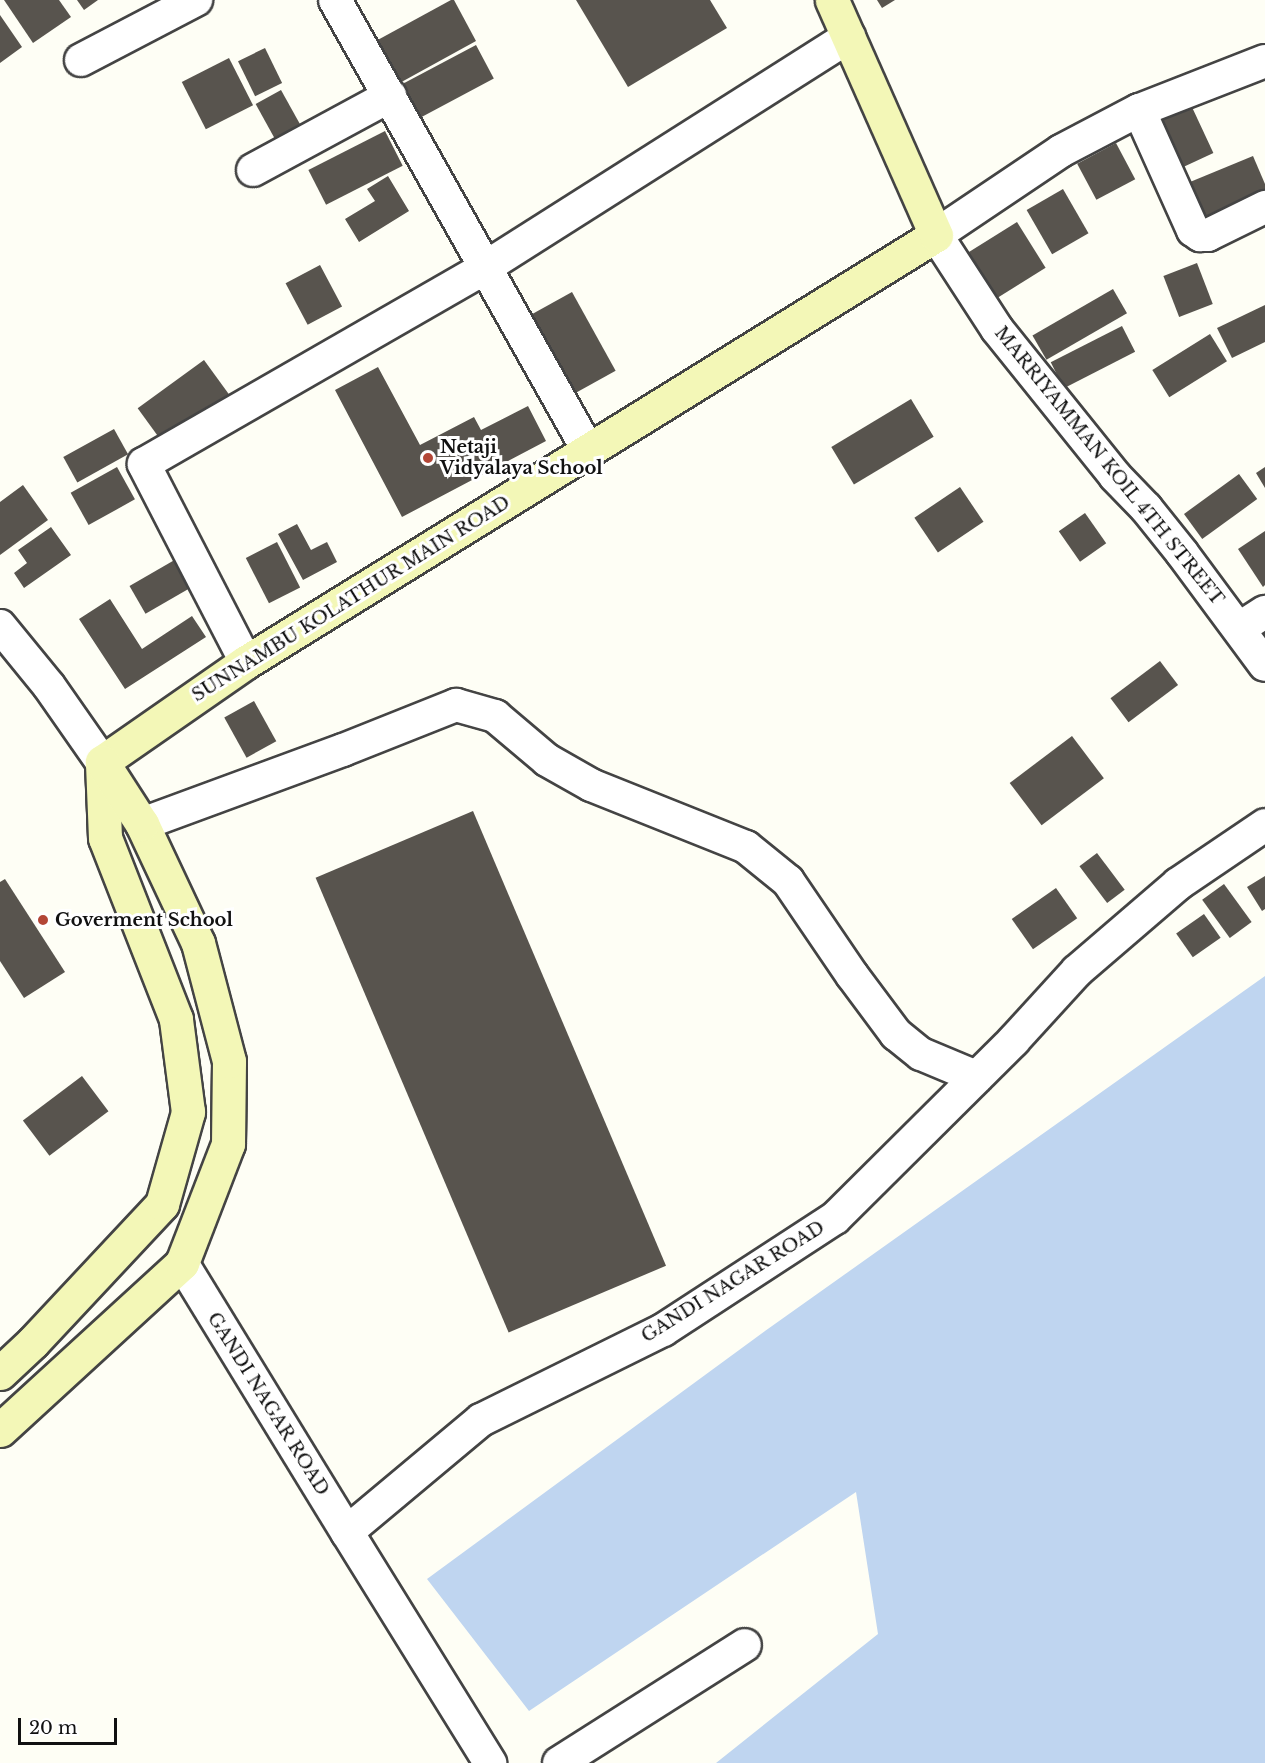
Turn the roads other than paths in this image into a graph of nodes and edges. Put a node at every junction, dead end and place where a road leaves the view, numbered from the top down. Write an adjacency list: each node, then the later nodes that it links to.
1 (196, 0): 5 (street)
2 (335, 0): 7 (street)
3 (832, 0): 4 (street)
4 (849, 37): 11 (street); 12 (street)
5 (81, 60)
6 (1265, 61): 8 (street)
7 (390, 96): 9 (street); 12 (street)
8 (1139, 110): 10 (street); 11 (street)
9 (253, 170)
10 (1265, 207)
11 (936, 235): 13 (street, SUNNAMBU KOLATHUR MAIN ROAD); 14 (street, MARRIYAMMAN KOIL 4TH STREET)
12 (486, 267): 13 (street); 16 (street)
13 (588, 450): 16 (street, SUNNAMBU KOLATHUR MAIN ROAD)
14 (1252, 620): 17 (street, MARRIYAMMAN KOIL 4TH STREET)
15 (0, 626): 18 (street)
16 (246, 662): 18 (street, SUNNAMBU KOLATHUR MAIN ROAD)
17 (1265, 665)
18 (102, 762): 19 (street); 23 (street)
19 (142, 824): 21 (street); 22 (street)
20 (1265, 825): 21 (street, GANDI NAGAR ROAD)
21 (976, 1077): 25 (street, GANDI NAGAR ROAD)
22 (182, 1263): 24 (street); 25 (street, GANDI NAGAR ROAD)
23 (0, 1372)
24 (0, 1430)
25 (347, 1532): 27 (street)
26 (745, 1646): 28 (street)
27 (490, 1763)
28 (559, 1763)

